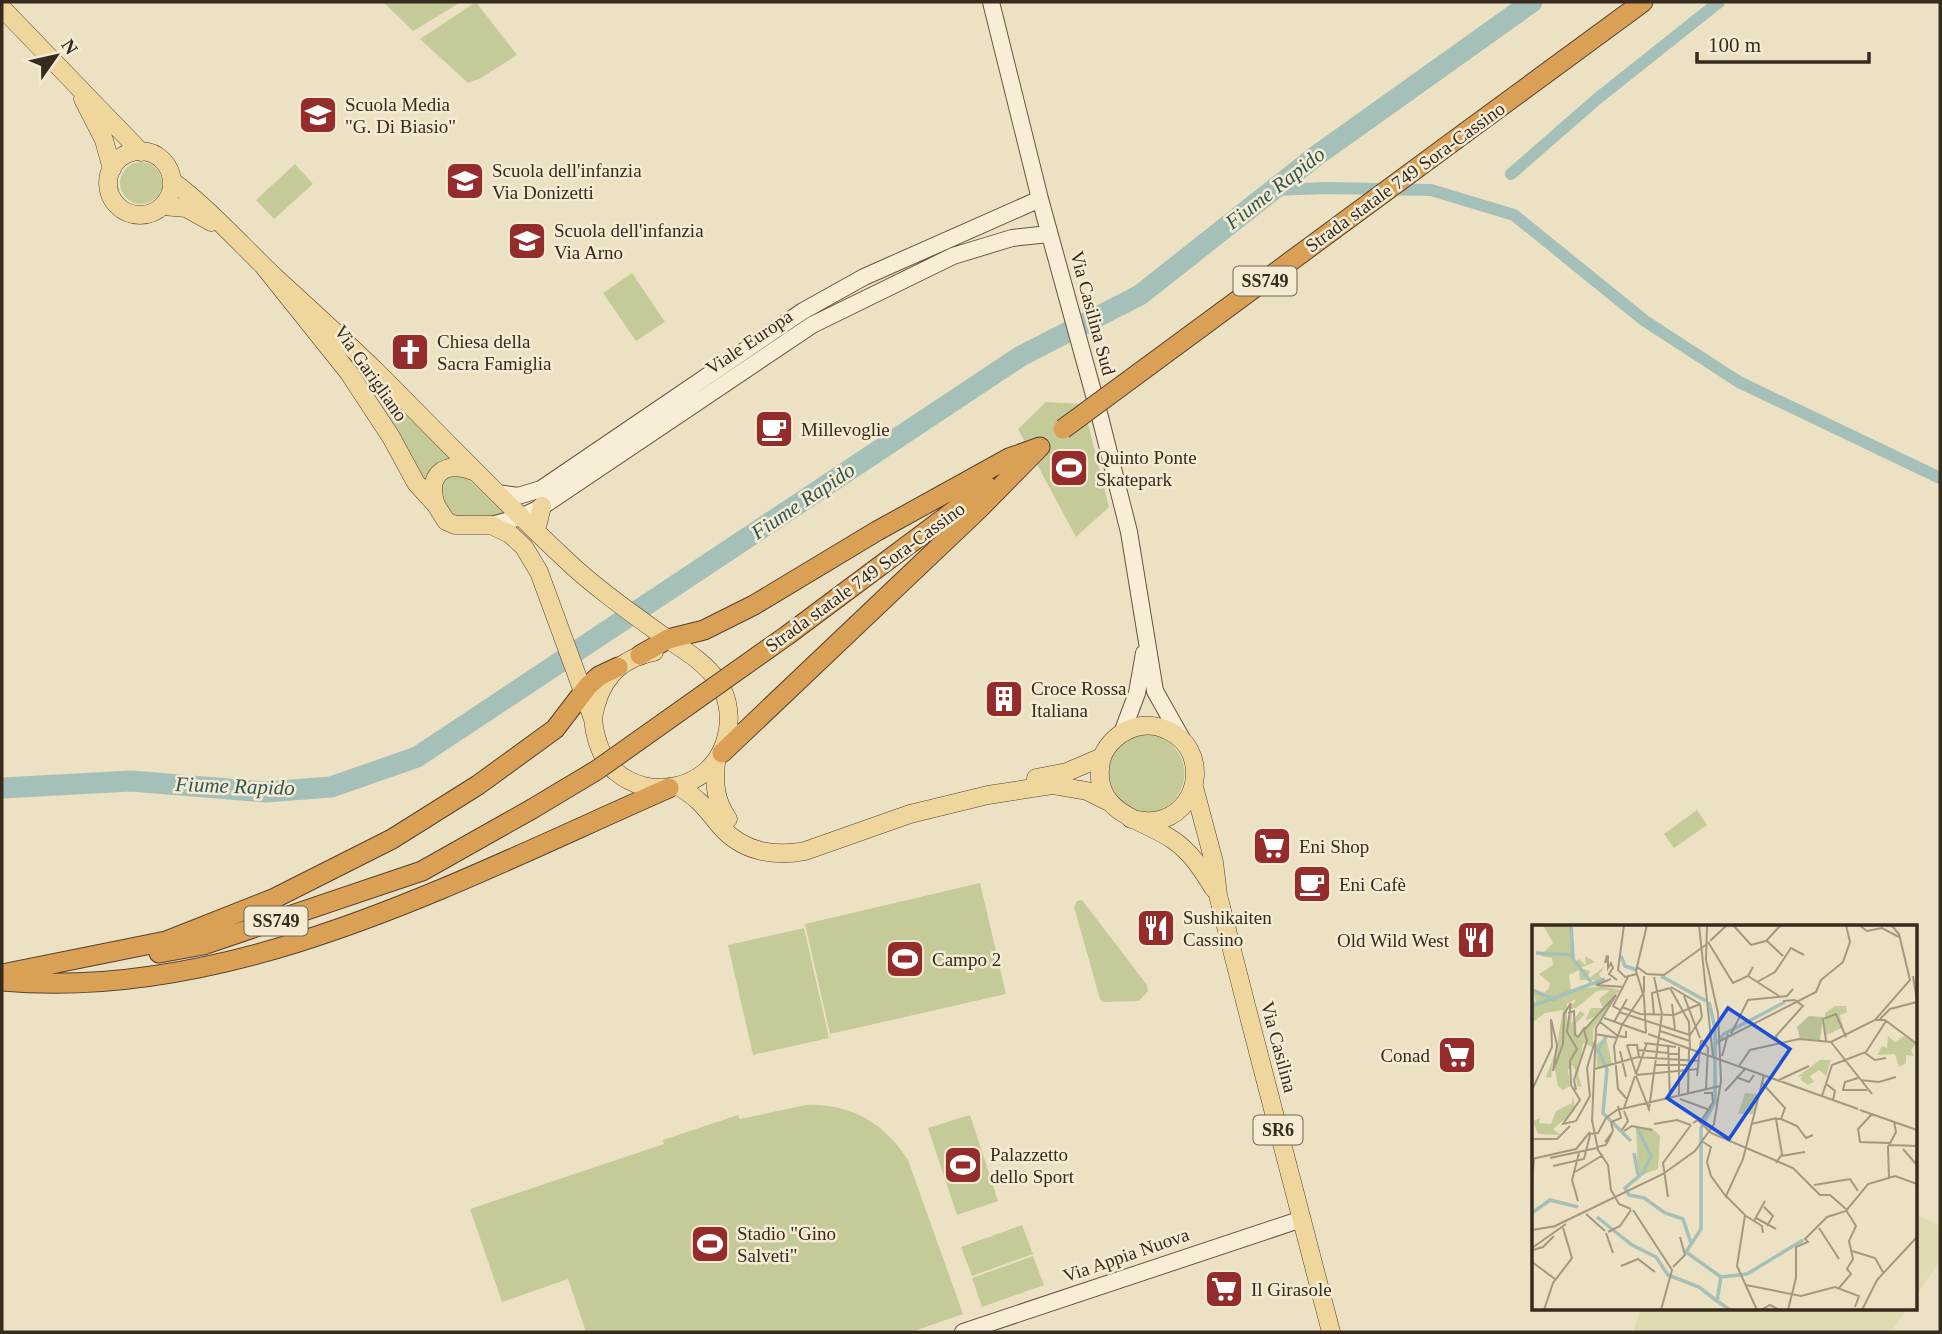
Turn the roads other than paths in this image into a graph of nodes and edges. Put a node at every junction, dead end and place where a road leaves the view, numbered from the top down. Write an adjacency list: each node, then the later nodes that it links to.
1 (991, 2): 8 (street, Via Casilina Sud)
2 (1643, 2): 13 (highway, Strada statale 749 Sora-Cassino / SS749, bridge)
3 (2, 8): 4 (main road, Via Garigliano)
4 (75, 83): 5 (main road, Via Garigliano); 6 (main road, Via Garigliano)
5 (141, 152): 6 (main road); 7 (main road, Via Garigliano)
6 (112, 169): 9 (main road, Via Garigliano)
7 (172, 181): 9 (main road); 10 (main road, Via Garigliano)
8 (1040, 199): 11 (street, Via Casilina Sud); 15 (street, Viale Europa)
9 (163, 206): 10 (main road, Via Garigliano)
10 (226, 230): 12 (main road, Via Garigliano)
11 (1049, 233): 17 (street, Viale Europa); 22 (street, Via Casilina Sud)
12 (265, 268): 14 (main road, Via Garigliano); 16 (main road, Via Garigliano)
13 (1040, 447): 21 (highway); 30 (highway); 38 (highway, Strada statale 749 Sora-Cassino / SS749, bridge)
14 (473, 471): 15 (main road, Via Garigliano); 16 (main road)
15 (497, 493): 18 (main road, Via Garigliano)
16 (436, 505): 19 (main road, Via Garigliano)
17 (542, 506): 18 (street, Viale Europa); 20 (main road)
18 (521, 517): 19 (street, Viale Europa); 20 (main road, Via Garigliano)
19 (491, 525): 26 (main road)
20 (536, 531): 21 (main road, Via Garigliano)
21 (663, 636): 23 (highway); 24 (main road, Via Garigliano)
22 (1146, 636): 28 (street, Via Casilina Sud); 29 (street, Via Casilina Sud)
23 (639, 655): 24 (main road); 25 (main road)
24 (703, 665): 30 (main road)
25 (618, 667): 26 (highway); 27 (main road)
26 (580, 687): 27 (main road); 38 (highway)
27 (593, 719): 33 (main road)
28 (1122, 733): 29 (main road); 31 (main road)
29 (1184, 742): 34 (main road, Via Casilina / SR6)
30 (719, 757): 32 (main road); 33 (main road)
31 (1102, 757): 32 (main road); 35 (main road)
32 (1052, 781): 33 (main road); 35 (main road, Via Casilina)
33 (674, 787): 39 (highway)
34 (1194, 787): 36 (main road); 37 (main road, Via Casilina / SR6)
35 (1109, 802): 36 (main road, Via Casilina / SR6)
36 (1131, 818): 37 (main road, Via Casilina / SR6)
37 (1218, 895): 40 (main road, Via Casilina / SR6)
38 (2, 975)
39 (2, 981)
40 (1302, 1219): 41 (street, Via Appia Nuova); 42 (main road, Via Casilina / SR6)
41 (963, 1332)
42 (1331, 1332)

